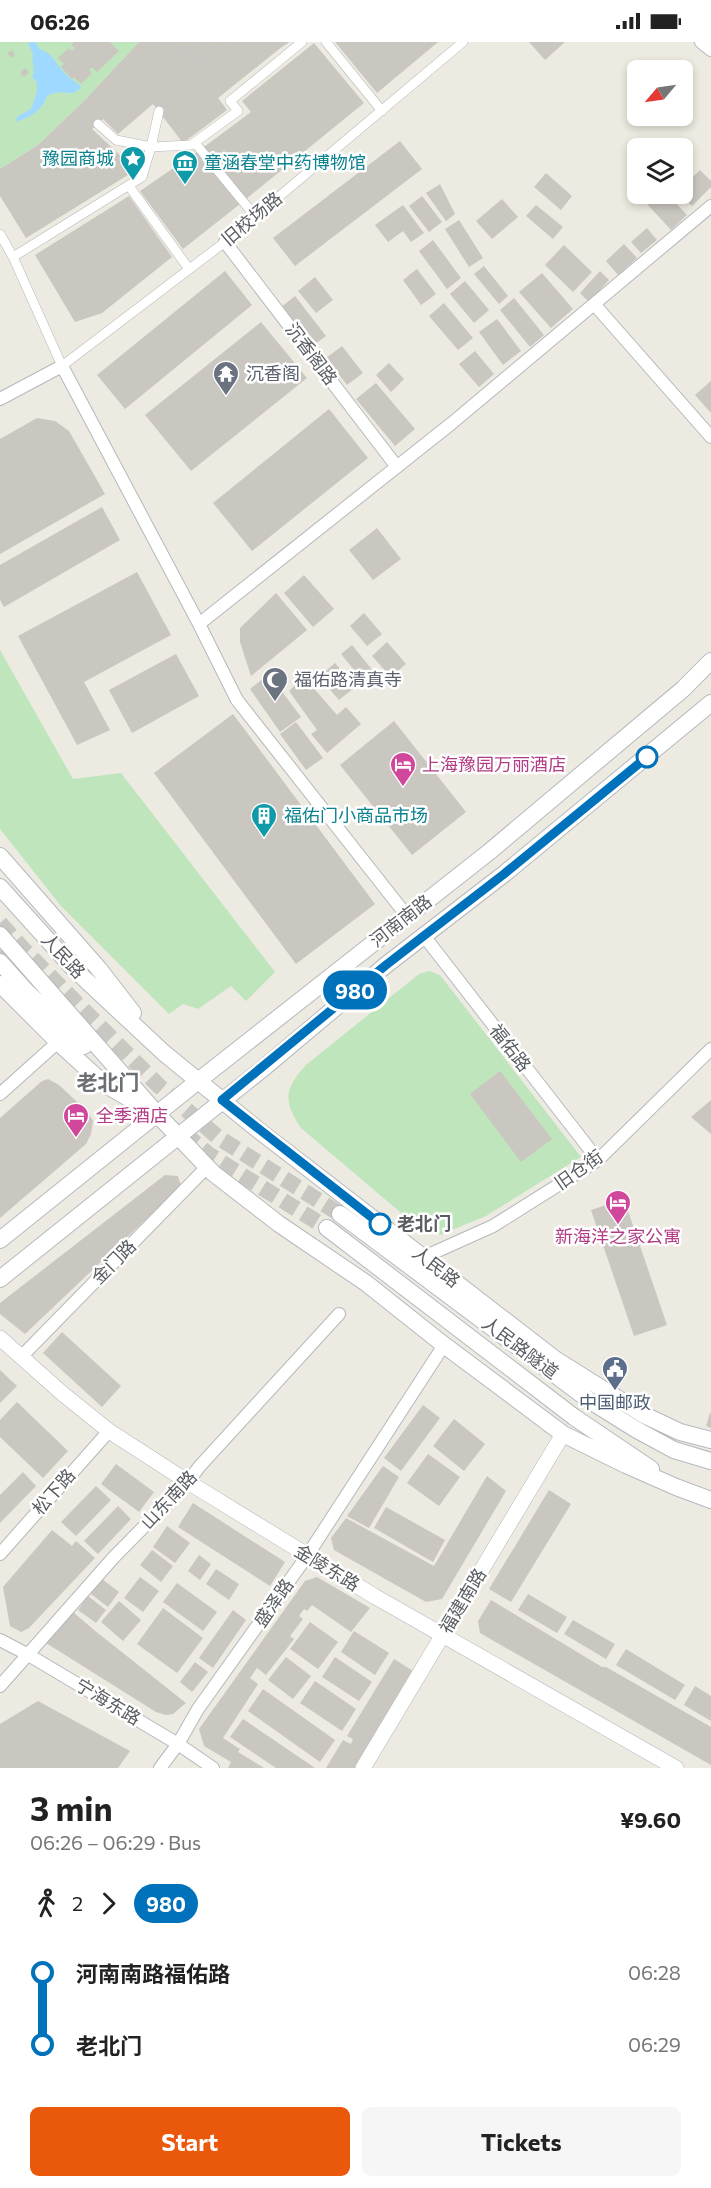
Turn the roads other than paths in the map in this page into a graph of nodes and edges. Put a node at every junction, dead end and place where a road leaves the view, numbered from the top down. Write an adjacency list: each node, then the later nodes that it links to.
1 (302, 42): 9 (street)
2 (326, 42): 7 (street)
3 (463, 42): 7 (street, 旧校场路)
4 (701, 42): 5 (street)
5 (711, 50)
6 (159, 111): 10 (street)
7 (382, 111): 13 (street, 旧校场路)
8 (98, 124): 10 (street)
9 (195, 142): 10 (street); 13 (street)
10 (151, 147): 11 (street)
11 (129, 186): 16 (street); 17 (street)
12 (711, 206): 18 (street)
13 (255, 216): 15 (street, 旧校场路)
14 (0, 234): 16 (street)
15 (225, 242): 17 (street, 旧校场路); 22 (street, 沉香阁路)
16 (13, 257): 19 (street)
17 (189, 269): 19 (street, 旧校场路)
18 (594, 304): 21 (street); 22 (street)
19 (62, 366): 20 (street); 23 (street)
20 (0, 399)
21 (711, 437)
22 (396, 467): 23 (street)
23 (199, 624): 28 (street)
24 (711, 661): 28 (main road, 河南南路)
25 (711, 703): 30 (main road, 河南南路)
26 (0, 856): 34 (main road)
27 (0, 887): 34 (main road, 人民路)
28 (407, 916): 36 (main road, 河南南路)
29 (0, 935): 39 (main road, 人民路)
30 (424, 936): 38 (main road, 河南南路); 41 (street, 福佑路)
31 (0, 962): 39 (main road)
32 (0, 984): 33 (main road, 人民路)
33 (58, 1042): 37 (street); 39 (main road, 人民路)
34 (164, 1053): 36 (main road, 人民路)
35 (710, 1053): 41 (street, 旧仓街)
36 (198, 1081): 38 (main road, 人民路); 39 (main road, 河南南路)
37 (0, 1094)
38 (222, 1100): 40 (main road, 河南南路); 46 (main road, 人民路)
39 (157, 1114): 40 (main road, 人民路); 45 (main road, 河南南路)
40 (178, 1137): 42 (main road, 人民路); 47 (main road, 河南南路)
41 (598, 1160): 46 (street, 旧仓街)
42 (207, 1167): 50 (main road, 人民路); 51 (street, 金门路)
43 (340, 1214): 55 (main road, 人民路隧道)
44 (327, 1228): 57 (main road, 人民路隧道)
45 (0, 1240)
46 (424, 1257): 54 (main road, 人民路)
47 (0, 1280)
48 (339, 1314): 56 (street, 山东南路)
49 (0, 1338): 51 (street, 金陵东路)
50 (444, 1346): 53 (main road, 人民路); 60 (street, 盛泽路)
51 (21, 1357): 52 (street, 金陵东路)
52 (109, 1431): 56 (street, 金陵东路); 59 (street, 松下路)
53 (563, 1434): 57 (main road, 人民路); 61 (street, 福建南路)
54 (711, 1440)
55 (711, 1461)
56 (188, 1482): 60 (street, 金陵东路); 63 (street, 山东南路)
57 (676, 1487): 58 (main road, 人民路)
58 (711, 1500)
59 (0, 1554)
60 (307, 1556): 61 (street, 金陵东路); 65 (street, 盛泽路)
61 (442, 1636): 68 (street, 福建南路); 69 (street, 金陵东路)
62 (0, 1640): 63 (street, 宁海东路)
63 (27, 1653): 64 (street, 山东南路); 65 (street, 宁海东路)
64 (0, 1686)
65 (178, 1744): 66 (street, 盛泽路); 67 (street, 宁海东路)
66 (160, 1768)
67 (213, 1768)
68 (363, 1768)
69 (675, 1768)

